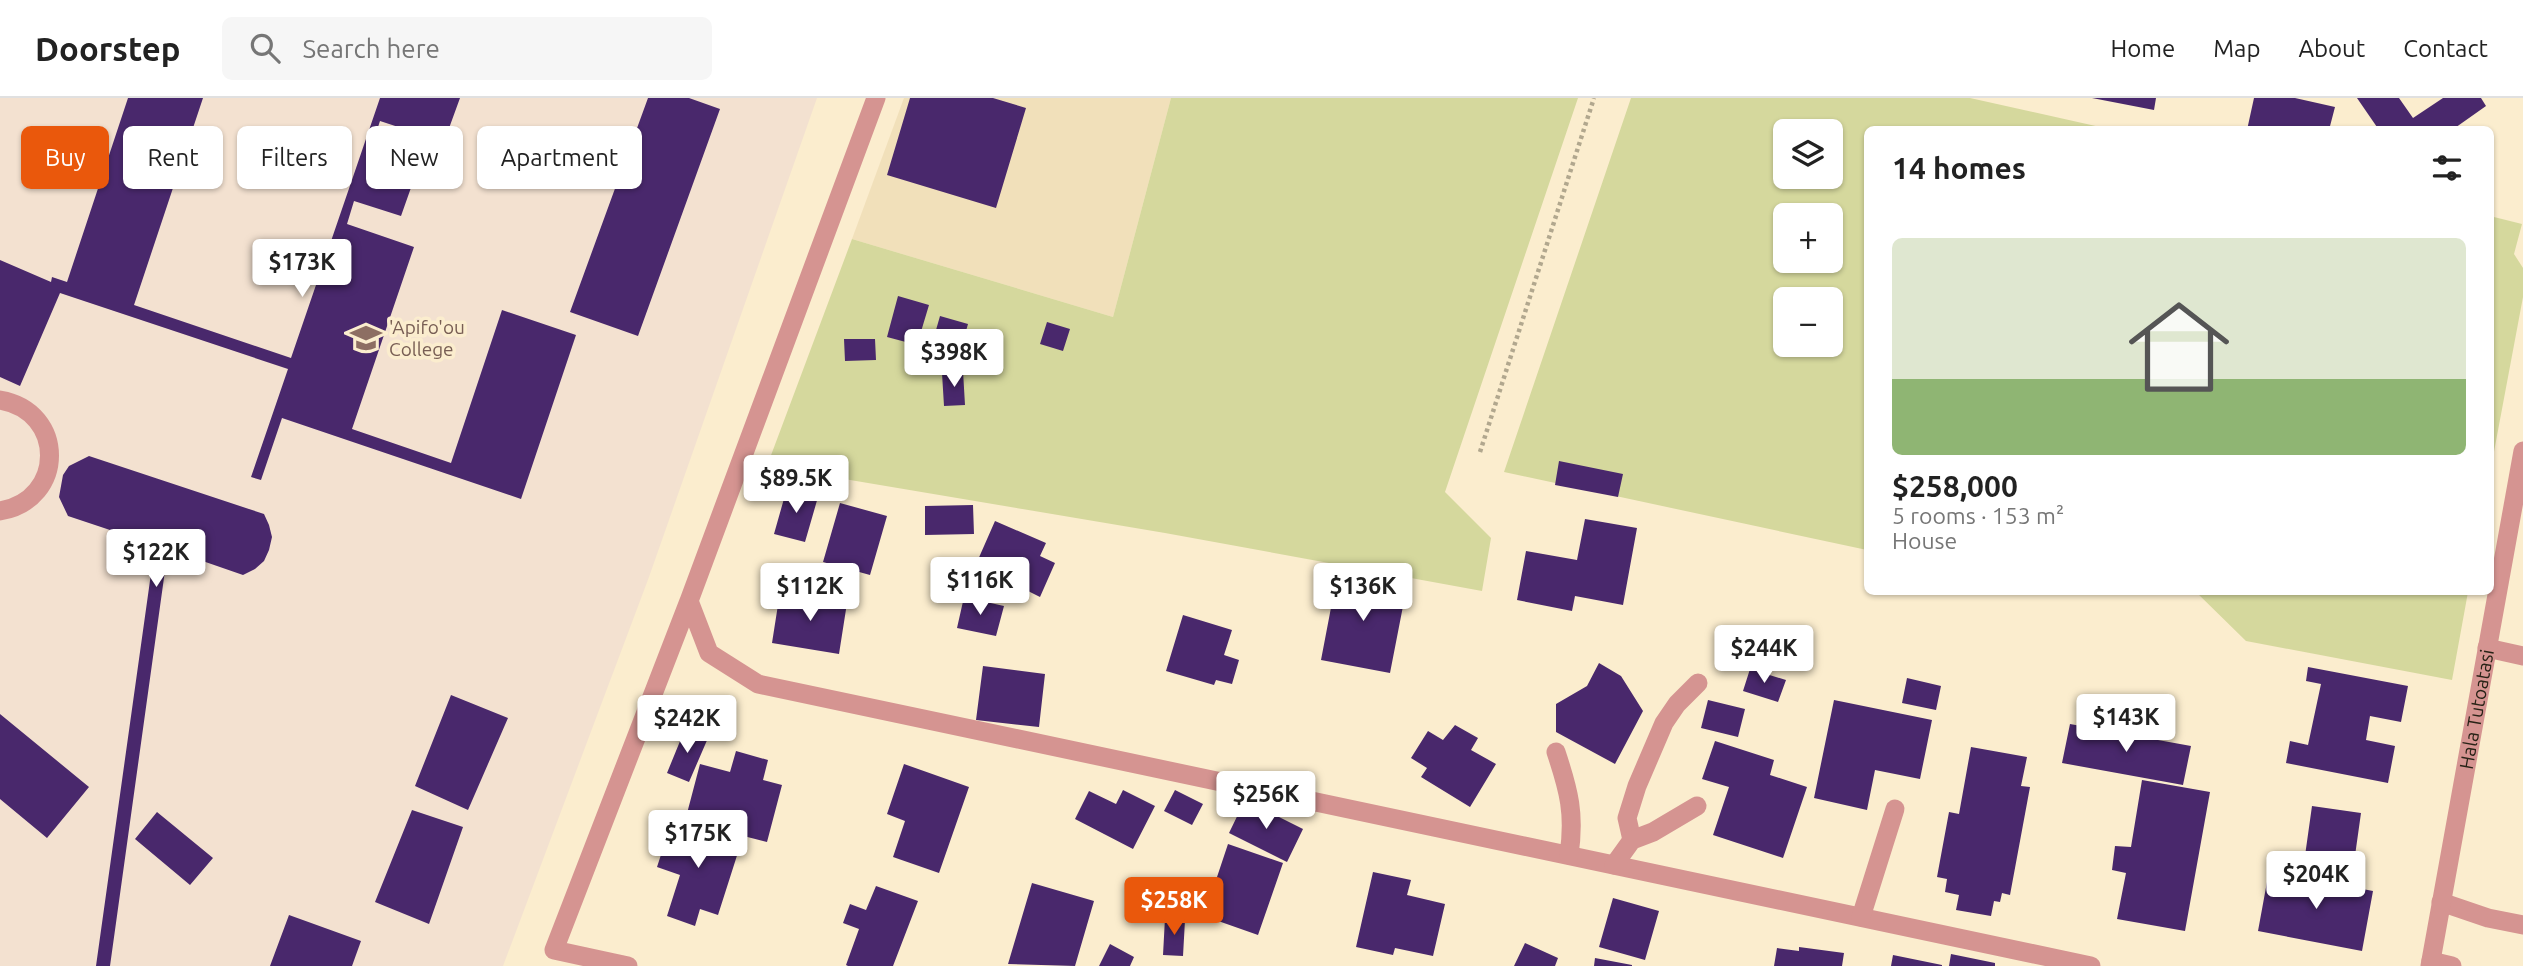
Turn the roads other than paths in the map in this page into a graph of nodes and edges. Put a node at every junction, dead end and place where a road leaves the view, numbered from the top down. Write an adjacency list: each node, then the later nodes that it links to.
1 (876, 98): 5 (street)
2 (0, 400): 4 (street)
3 (2523, 451): 6 (street, Hala Tutoatasi)
4 (0, 511)
5 (689, 601): 13 (street); 19 (street)
6 (2487, 648): 7 (street); 15 (street, Hala Tutoatasi)
7 (2523, 656)
8 (1698, 683): 12 (street)
9 (1556, 752): 13 (street)
10 (1697, 806): 12 (street)
11 (1895, 809): 16 (street)
12 (1632, 840): 14 (street)
13 (1569, 855): 14 (street)
14 (1614, 865): 16 (street)
15 (2441, 902): 17 (street); 18 (street, Hala Tutoatasi)
16 (1861, 917): 20 (street)
17 (2523, 925)
18 (2430, 963): 21 (street)
19 (628, 966)
20 (2091, 966)
21 (2452, 966)

